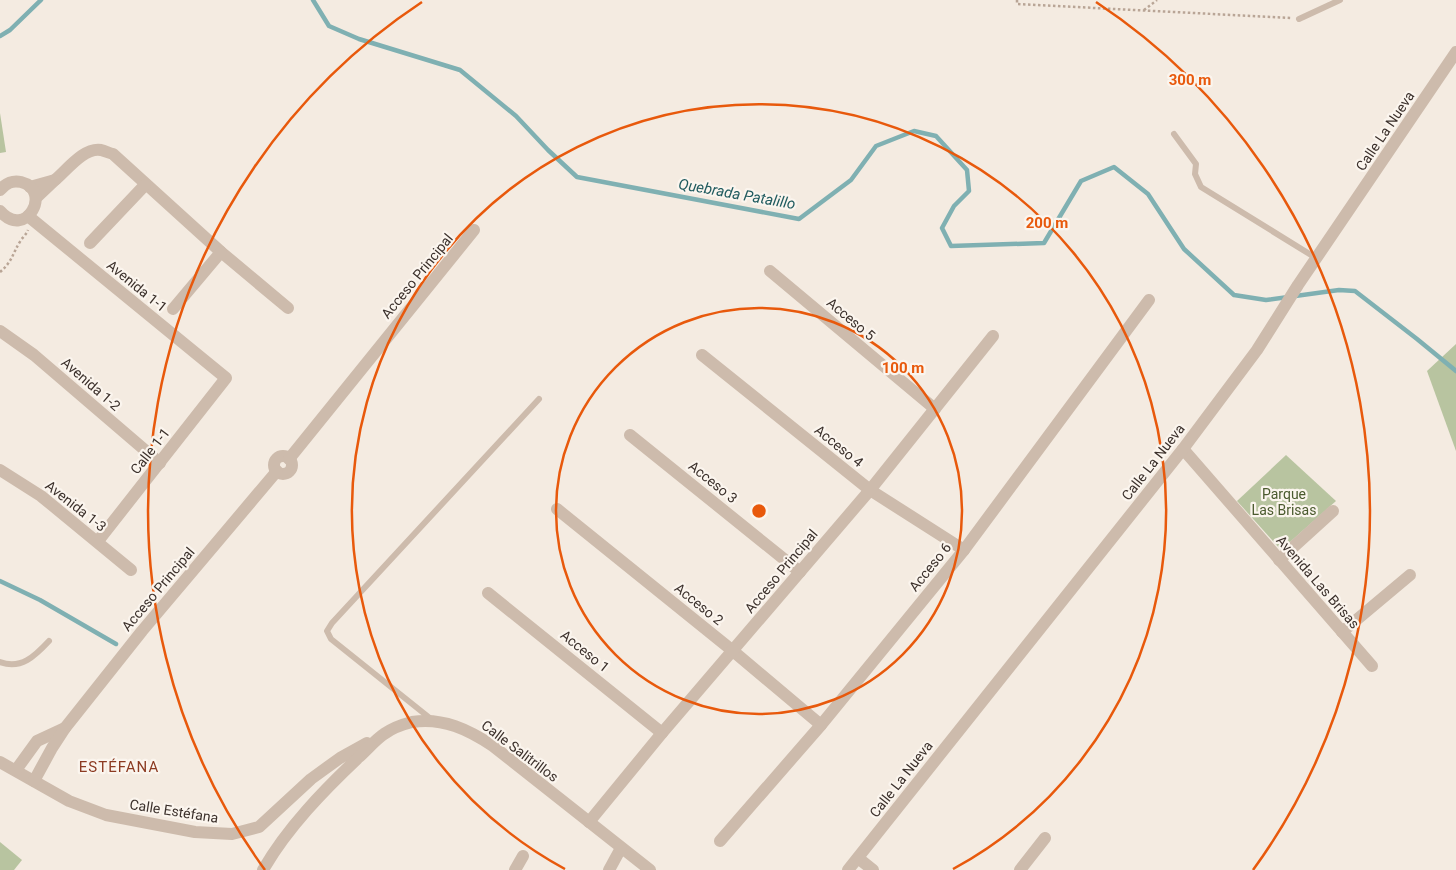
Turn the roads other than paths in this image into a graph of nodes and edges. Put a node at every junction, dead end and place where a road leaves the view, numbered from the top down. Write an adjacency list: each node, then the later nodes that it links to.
1 (1340, 0): 2 (lane)
2 (1299, 18)
3 (1456, 52): 15 (street, Calle La Nueva)
4 (1174, 134): 15 (lane)
5 (55, 180): 6 (street); 7 (street); 9 (street)
6 (145, 185): 13 (street); 14 (street)
7 (30, 187): 8 (street); 9 (street)
8 (0, 190)
9 (36, 198): 11 (street)
10 (0, 212): 11 (street, Avenida 1-1)
11 (23, 218): 23 (street, Avenida 1-1)
12 (474, 230): 47 (street, Acceso Principal)
13 (90, 244)
14 (221, 252): 18 (street); 19 (street)
15 (1316, 258): 27 (street, Calle La Nueva)
16 (770, 271): 25 (street, Acceso 5)
17 (1149, 300): 34 (street, Acceso 6)
18 (288, 308)
19 (173, 309)
20 (0, 332): 28 (street, Avenida 1-2)
21 (993, 336): 25 (street, Acceso Principal)
22 (702, 355): 30 (street, Acceso 4)
23 (226, 378): 28 (street, Calle 1-1)
24 (539, 399): 45 (lane)
25 (936, 409): 30 (street, Acceso Principal)
26 (630, 435): 37 (street, Acceso 3)
27 (1183, 449): 35 (street, Avenida Las Brisas); 58 (street, Calle La Nueva)
28 (160, 463): 33 (street, Calle 1-1)
29 (0, 470): 33 (street, Avenida 1-3)
30 (870, 490): 34 (street, Acceso 4); 37 (street, Acceso Principal)
31 (557, 509): 42 (street, Acceso 2)
32 (1333, 511): 35 (street)
33 (98, 542): 36 (street, Avenida 1-3)
34 (964, 550): 46 (street, Acceso 6)
35 (1279, 560): 40 (street, Avenida Las Brisas)
36 (131, 570)
37 (800, 572): 42 (street, Acceso Principal)
38 (1410, 575): 40 (street)
39 (488, 593): 49 (street, Acceso 1)
40 (1342, 632): 44 (street, Avenida Las Brisas)
41 (49, 641): 43 (lane)
42 (733, 651): 46 (street, Acceso 2); 49 (street, Acceso Principal)
43 (0, 662)
44 (1372, 666)
45 (434, 722): 48 (street, Calle Salitrillos); 53 (street, Calle Salitrillos)
46 (821, 725): 55 (street, Acceso 6)
47 (65, 728): 51 (street); 52 (street, Acceso Principal)
48 (385, 733): 52 (street, Calle Estéfana); 59 (street, Calle Salitrillos)
49 (662, 733): 53 (street, Acceso Principal)
50 (0, 762): 51 (street, Calle Estéfana)
51 (16, 770): 52 (street, Calle Estéfana)
52 (34, 781)
53 (589, 822): 56 (street, Calle Salitrillos)
54 (1045, 838): 65 (street)
55 (720, 841)
56 (622, 848): 61 (street); 62 (street, Calle Salitrillos)
57 (523, 856): 60 (street)
58 (858, 858): 63 (street, Calle La Nueva); 64 (street)
59 (263, 870)
60 (515, 870)
61 (609, 870)
62 (650, 870)
63 (848, 870)
64 (873, 870)
65 (1020, 870)

